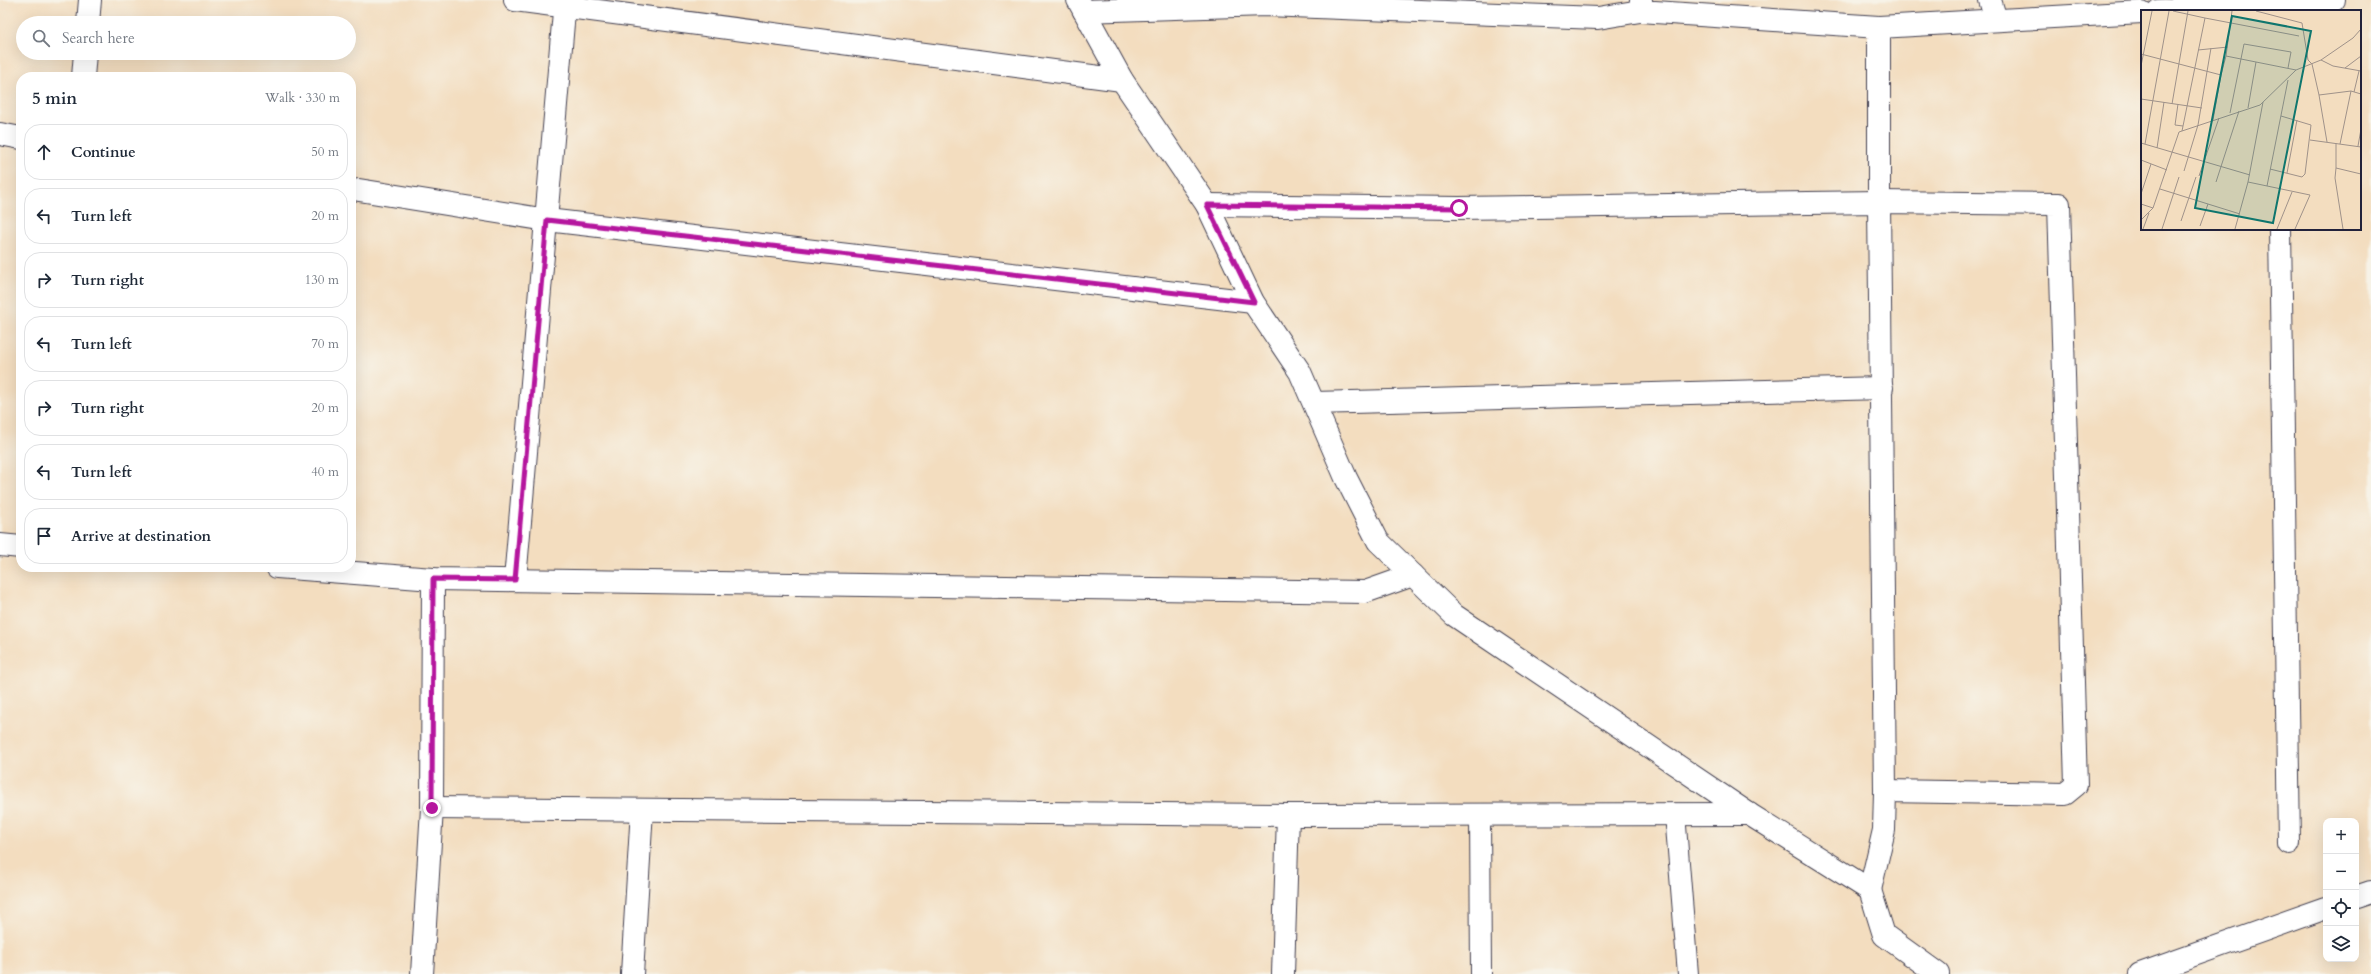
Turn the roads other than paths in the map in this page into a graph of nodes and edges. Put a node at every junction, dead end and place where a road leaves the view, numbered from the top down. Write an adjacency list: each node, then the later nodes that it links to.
1 (90, 0): 11 (street)
2 (515, 0): 4 (street)
3 (2334, 0): 7 (street)
4 (565, 4): 15 (street); 21 (street)
5 (1081, 5): 6 (street); 15 (street)
6 (1641, 5): 12 (street)
7 (2279, 5): 9 (street)
8 (1993, 10): 10 (street); 12 (street)
9 (2178, 10)
10 (2141, 12)
11 (89, 16)
12 (1879, 27): 19 (street)
13 (84, 60): 14 (street)
14 (83, 72)
15 (1122, 80): 20 (street)
16 (0, 134): 17 (street)
17 (16, 137)
18 (359, 190): 21 (street)
19 (1879, 202): 20 (street); 24 (street); 32 (street)
20 (1207, 205): 23 (street)
21 (547, 220): 23 (street); 31 (street)
22 (2280, 230): 39 (street)
23 (1254, 302): 25 (street)
24 (1882, 388): 25 (street); 32 (street)
25 (1314, 403): 29 (street)
26 (0, 545): 27 (street)
27 (16, 547)
28 (342, 572): 30 (street)
29 (1413, 575): 31 (street); 37 (street)
30 (433, 579): 31 (street); 33 (street)
31 (515, 580)
32 (1885, 791): 40 (street)
33 (432, 808): 34 (street); 44 (street)
34 (642, 810): 38 (street); 45 (street)
35 (1480, 814): 36 (street); 38 (street); 47 (lane)
36 (1675, 814): 37 (street); 48 (lane)
37 (1749, 814): 40 (street)
38 (1288, 815): 46 (street)
39 (2289, 843)
40 (1870, 890): 49 (street)
41 (2371, 892): 42 (street)
42 (2359, 896)
43 (2323, 909): 50 (street)
44 (422, 974)
45 (632, 974)
46 (1283, 974)
47 (1481, 974)
48 (1688, 974)
49 (1938, 974)
50 (2140, 974)

